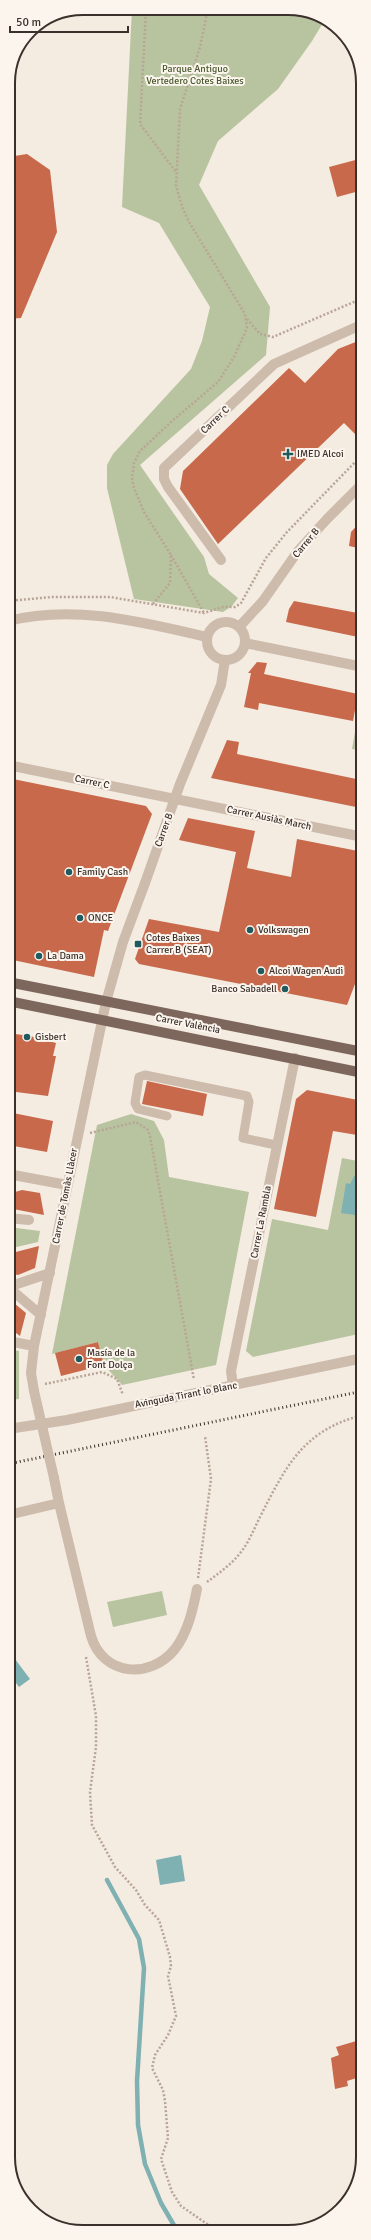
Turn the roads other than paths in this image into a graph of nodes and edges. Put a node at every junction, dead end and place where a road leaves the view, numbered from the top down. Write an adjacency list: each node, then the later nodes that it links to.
1 (356, 327): 3 (street, Carrer C)
2 (356, 495): 5 (street, Carrer B)
3 (221, 560)
4 (15, 620): 6 (street)
5 (239, 627): 6 (street); 7 (street)
6 (207, 637): 8 (street)
7 (245, 643): 8 (street); 9 (street)
8 (225, 660): 11 (street, Carrer B)
9 (356, 666)
10 (15, 766): 11 (street, Carrer C)
11 (175, 799): 12 (street, Carrer Ausiàs March); 15 (street, Carrer B)
12 (356, 836)
13 (15, 983): 15 (main road, Carrer València)
14 (15, 1002): 16 (main road, Carrer València)
15 (106, 1002): 16 (street, Carrer de Tomàs Llàcer); 17 (main road, Carrer València)
16 (102, 1021): 18 (main road, Carrer València); 23 (street, Carrer de Tomàs Llàcer)
17 (356, 1050)
18 (295, 1058): 19 (main road, Carrer València); 21 (street, Carrer La Rambla)
19 (356, 1071)
20 (167, 1116): 21 (lane)
21 (276, 1145): 33 (street, Carrer La Rambla)
22 (15, 1175): 23 (street)
23 (67, 1185): 26 (street, Carrer de Tomàs Llàcer)
24 (15, 1219): 25 (street)
25 (29, 1220)
26 (50, 1273): 27 (street); 29 (street, Carrer de Tomàs Llàcer)
27 (15, 1284)
28 (15, 1292): 29 (street)
29 (41, 1314): 31 (street, Carrer de Tomàs Llàcer)
30 (15, 1342): 31 (street)
31 (34, 1346): 35 (street, Carrer de Tomàs Llàcer, bridge)
32 (356, 1360): 33 (street, Avinguda Tirant lo Blanc)
33 (234, 1386): 34 (street, Avinguda Tirant lo Blanc)
34 (15, 1428)
35 (59, 1503): 36 (street); 37 (street, Carrer de Tomàs Llàcer)
36 (15, 1513)
37 (196, 1589)

